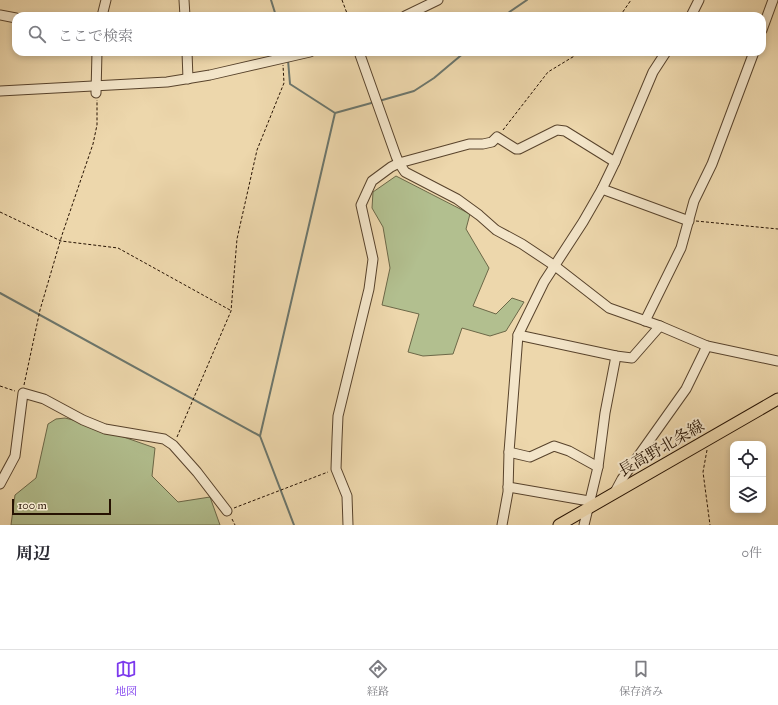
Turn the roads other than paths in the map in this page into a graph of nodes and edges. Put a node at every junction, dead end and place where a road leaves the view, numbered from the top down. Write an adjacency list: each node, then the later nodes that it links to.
1 (106, 0): 6 (street)
2 (184, 0): 7 (street)
3 (438, 0): 8 (street)
4 (699, 0): 9 (street)
5 (773, 0): 12 (street)
6 (103, 12)
7 (185, 12)
8 (413, 12)
9 (693, 12)
10 (0, 15): 11 (street)
11 (12, 17)
12 (766, 19)
13 (97, 56): 20 (street)
14 (187, 56): 19 (street)
15 (292, 56): 19 (street)
16 (360, 56): 23 (street)
17 (663, 56): 22 (street)
18 (752, 56): 25 (street)
19 (188, 79): 20 (street)
20 (96, 89): 21 (street)
21 (0, 91)
22 (615, 162): 23 (street); 24 (street)
23 (399, 164): 26 (street); 41 (street)
24 (602, 189): 25 (street); 26 (street)
25 (689, 221): 27 (street)
26 (554, 266): 27 (street); 29 (street)
27 (645, 322): 28 (street)
28 (660, 326): 30 (street); 31 (street)
29 (518, 335): 31 (street); 34 (street)
30 (707, 346): 32 (street); 38 (street)
31 (616, 356): 35 (street)
32 (778, 361)
33 (778, 400): 38 (main road, 長高野北条線)
34 (509, 452): 35 (street); 37 (street)
35 (598, 467): 39 (street)
36 (0, 484): 40 (street)
37 (508, 487): 39 (street); 42 (street)
38 (615, 492): 39 (main road, 長高野北条線)
39 (588, 505): 43 (main road, 長高野北条線); 44 (street)
40 (228, 511)
41 (348, 525)
42 (502, 525)
43 (560, 525)
44 (584, 525)

